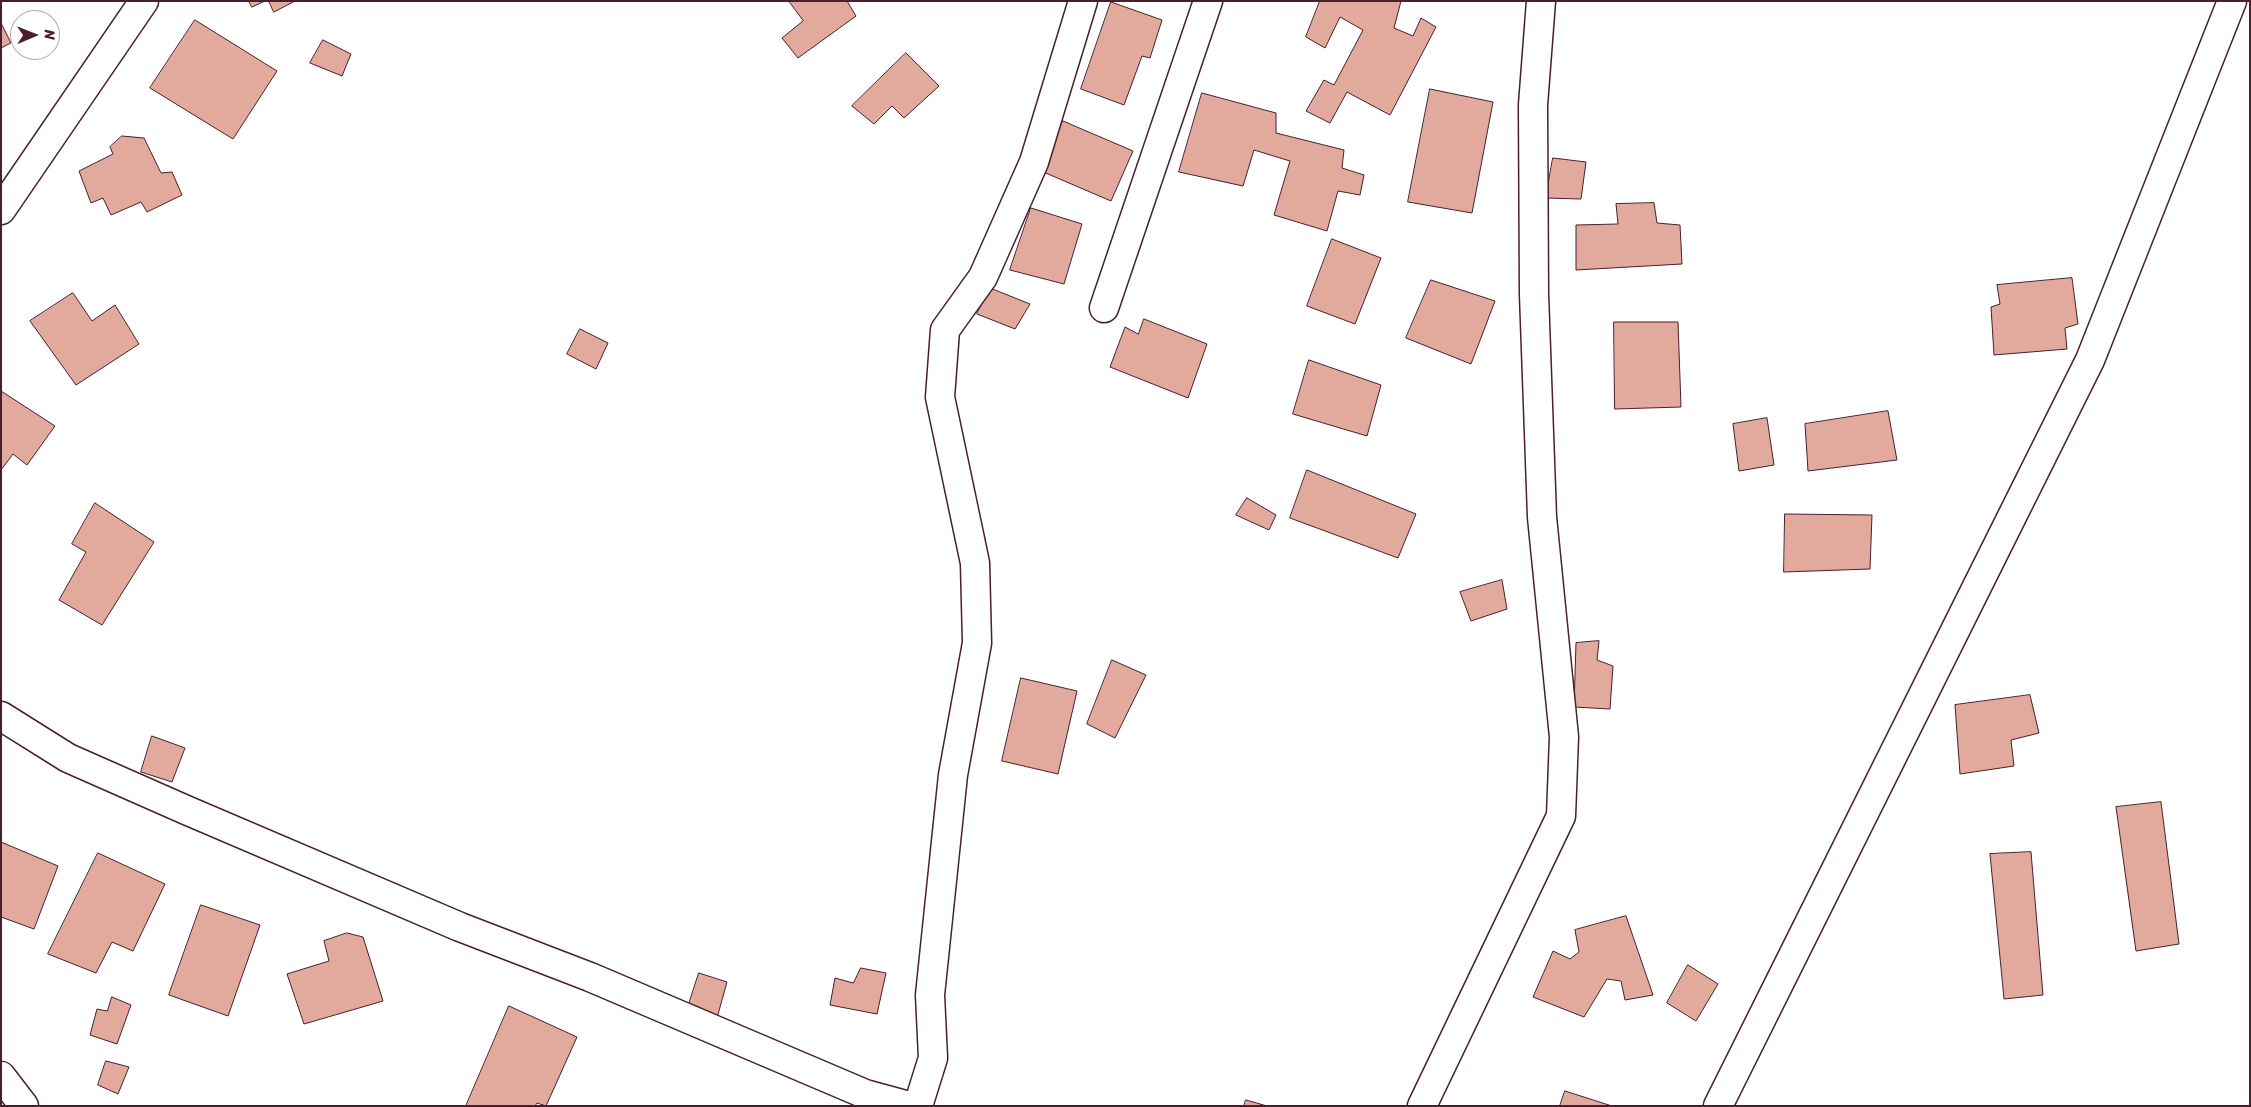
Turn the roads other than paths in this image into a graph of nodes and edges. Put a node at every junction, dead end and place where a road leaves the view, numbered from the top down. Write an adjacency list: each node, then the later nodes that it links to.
1 (144, 1): 6 (street)
2 (1083, 1): 12 (street)
3 (1208, 1): 7 (street)
4 (1542, 1): 13 (street)
5 (2232, 1): 14 (street)
6 (1, 210)
7 (1104, 308)
8 (1, 716): 11 (street)
9 (1, 1076): 10 (street)
10 (24, 1106)
11 (909, 1106)
12 (918, 1106)
13 (1422, 1106)
14 (1718, 1106)

